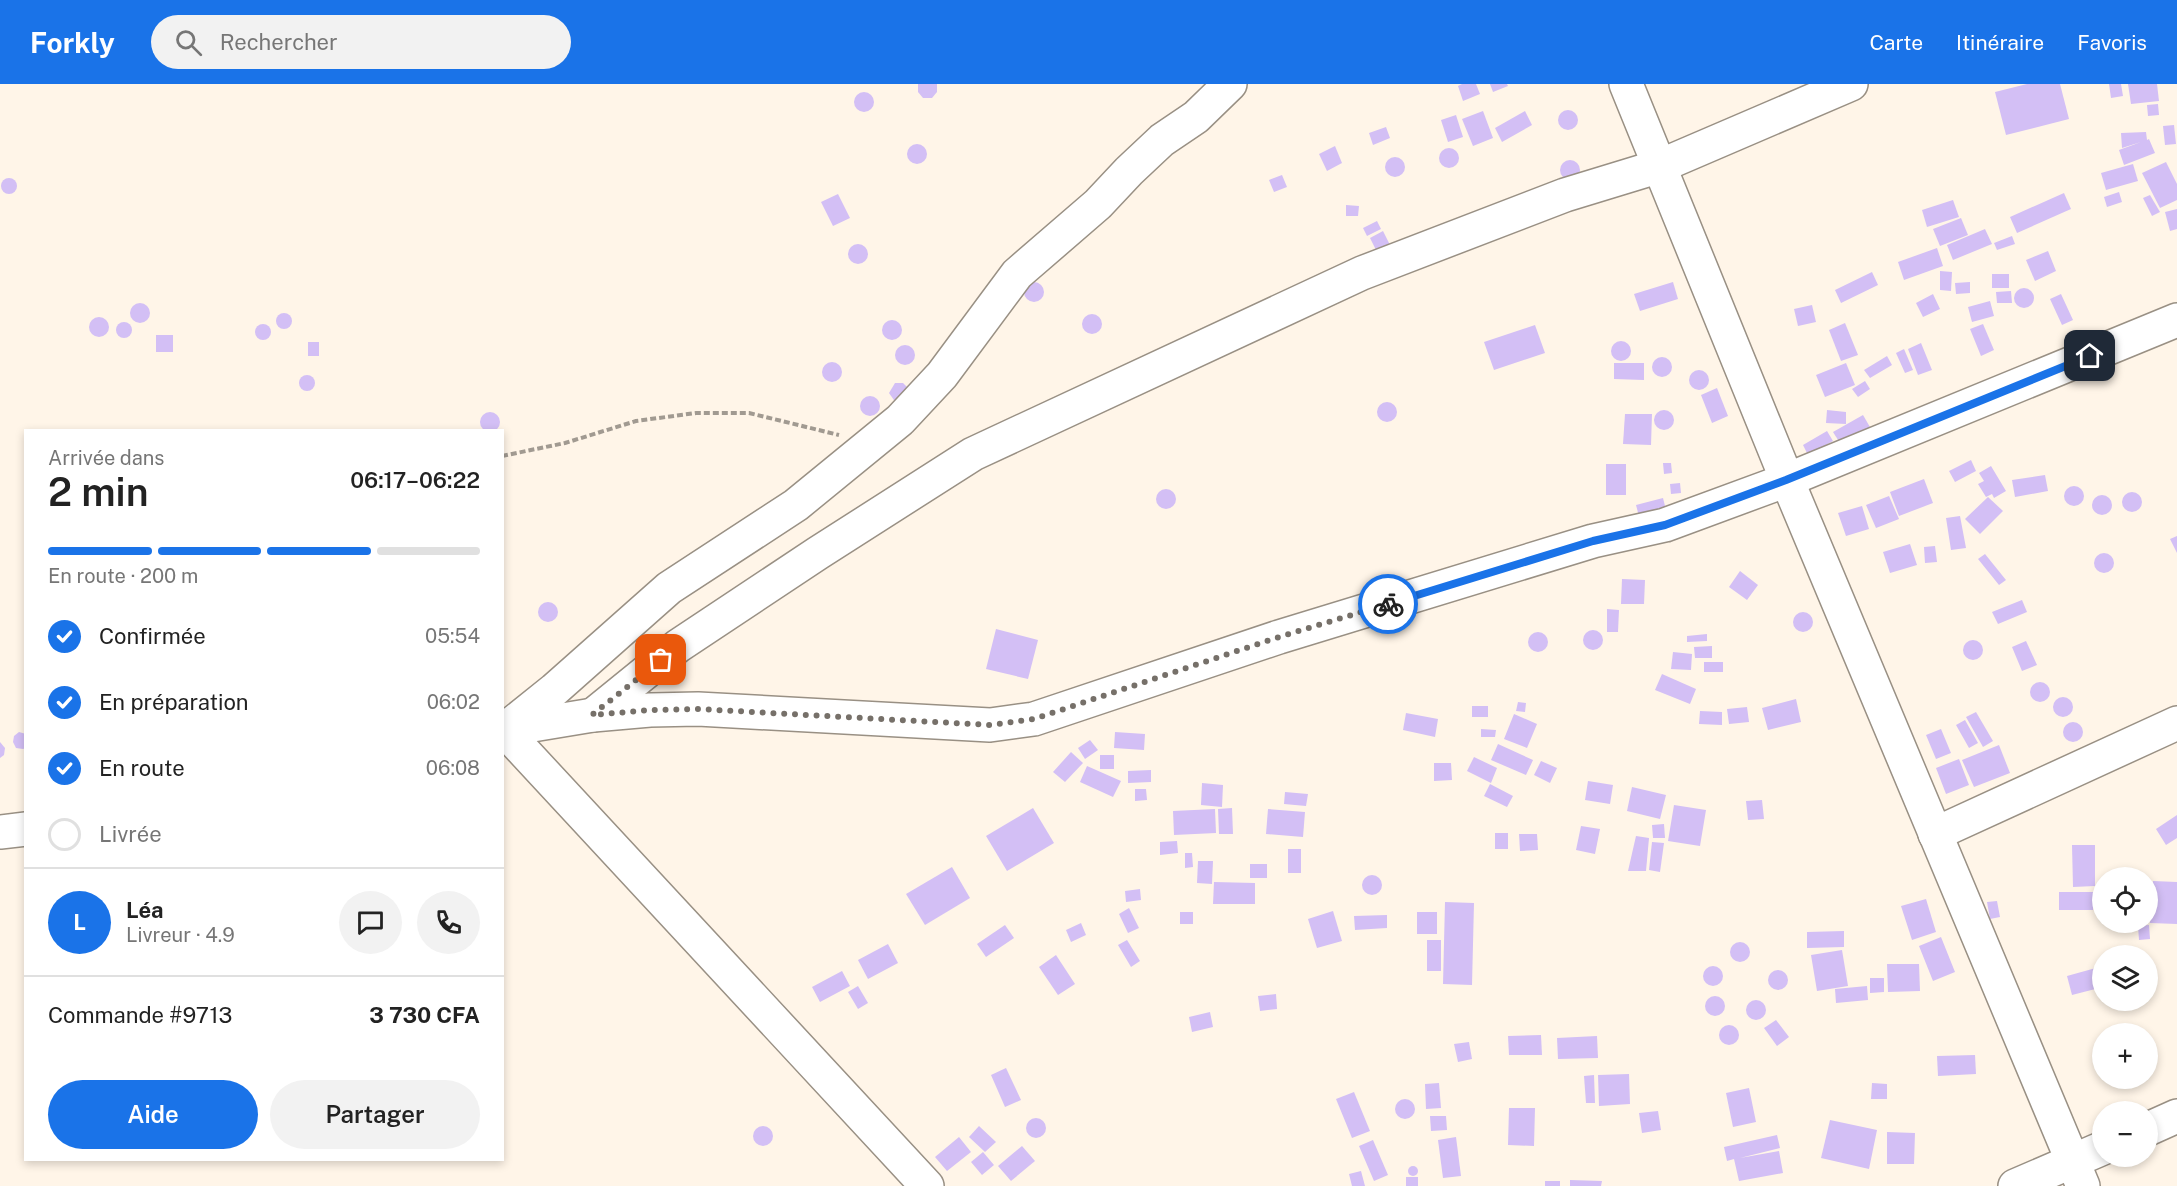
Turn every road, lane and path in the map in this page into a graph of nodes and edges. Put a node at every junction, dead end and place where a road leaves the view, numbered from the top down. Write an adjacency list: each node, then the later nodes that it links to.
1 (1230, 84): 11 (street)
2 (1626, 84): 4 (street)
3 (1851, 84): 4 (street)
4 (1660, 166): 8 (street); 9 (street)
5 (2177, 320): 8 (street)
6 (841, 435): 7 (path)
7 (504, 456)
8 (1786, 480): 9 (street); 16 (street)
9 (592, 715): 12 (street)
10 (2177, 723): 16 (street)
11 (504, 729)
12 (504, 730)
13 (504, 731): 21 (street)
14 (24, 829): 15 (street)
15 (0, 832)
16 (1935, 834): 20 (street)
17 (2177, 1116): 18 (street)
18 (2158, 1125)
19 (2092, 1159): 20 (street)
20 (2078, 1174): 22 (street)
21 (927, 1186)
22 (2015, 1186)

